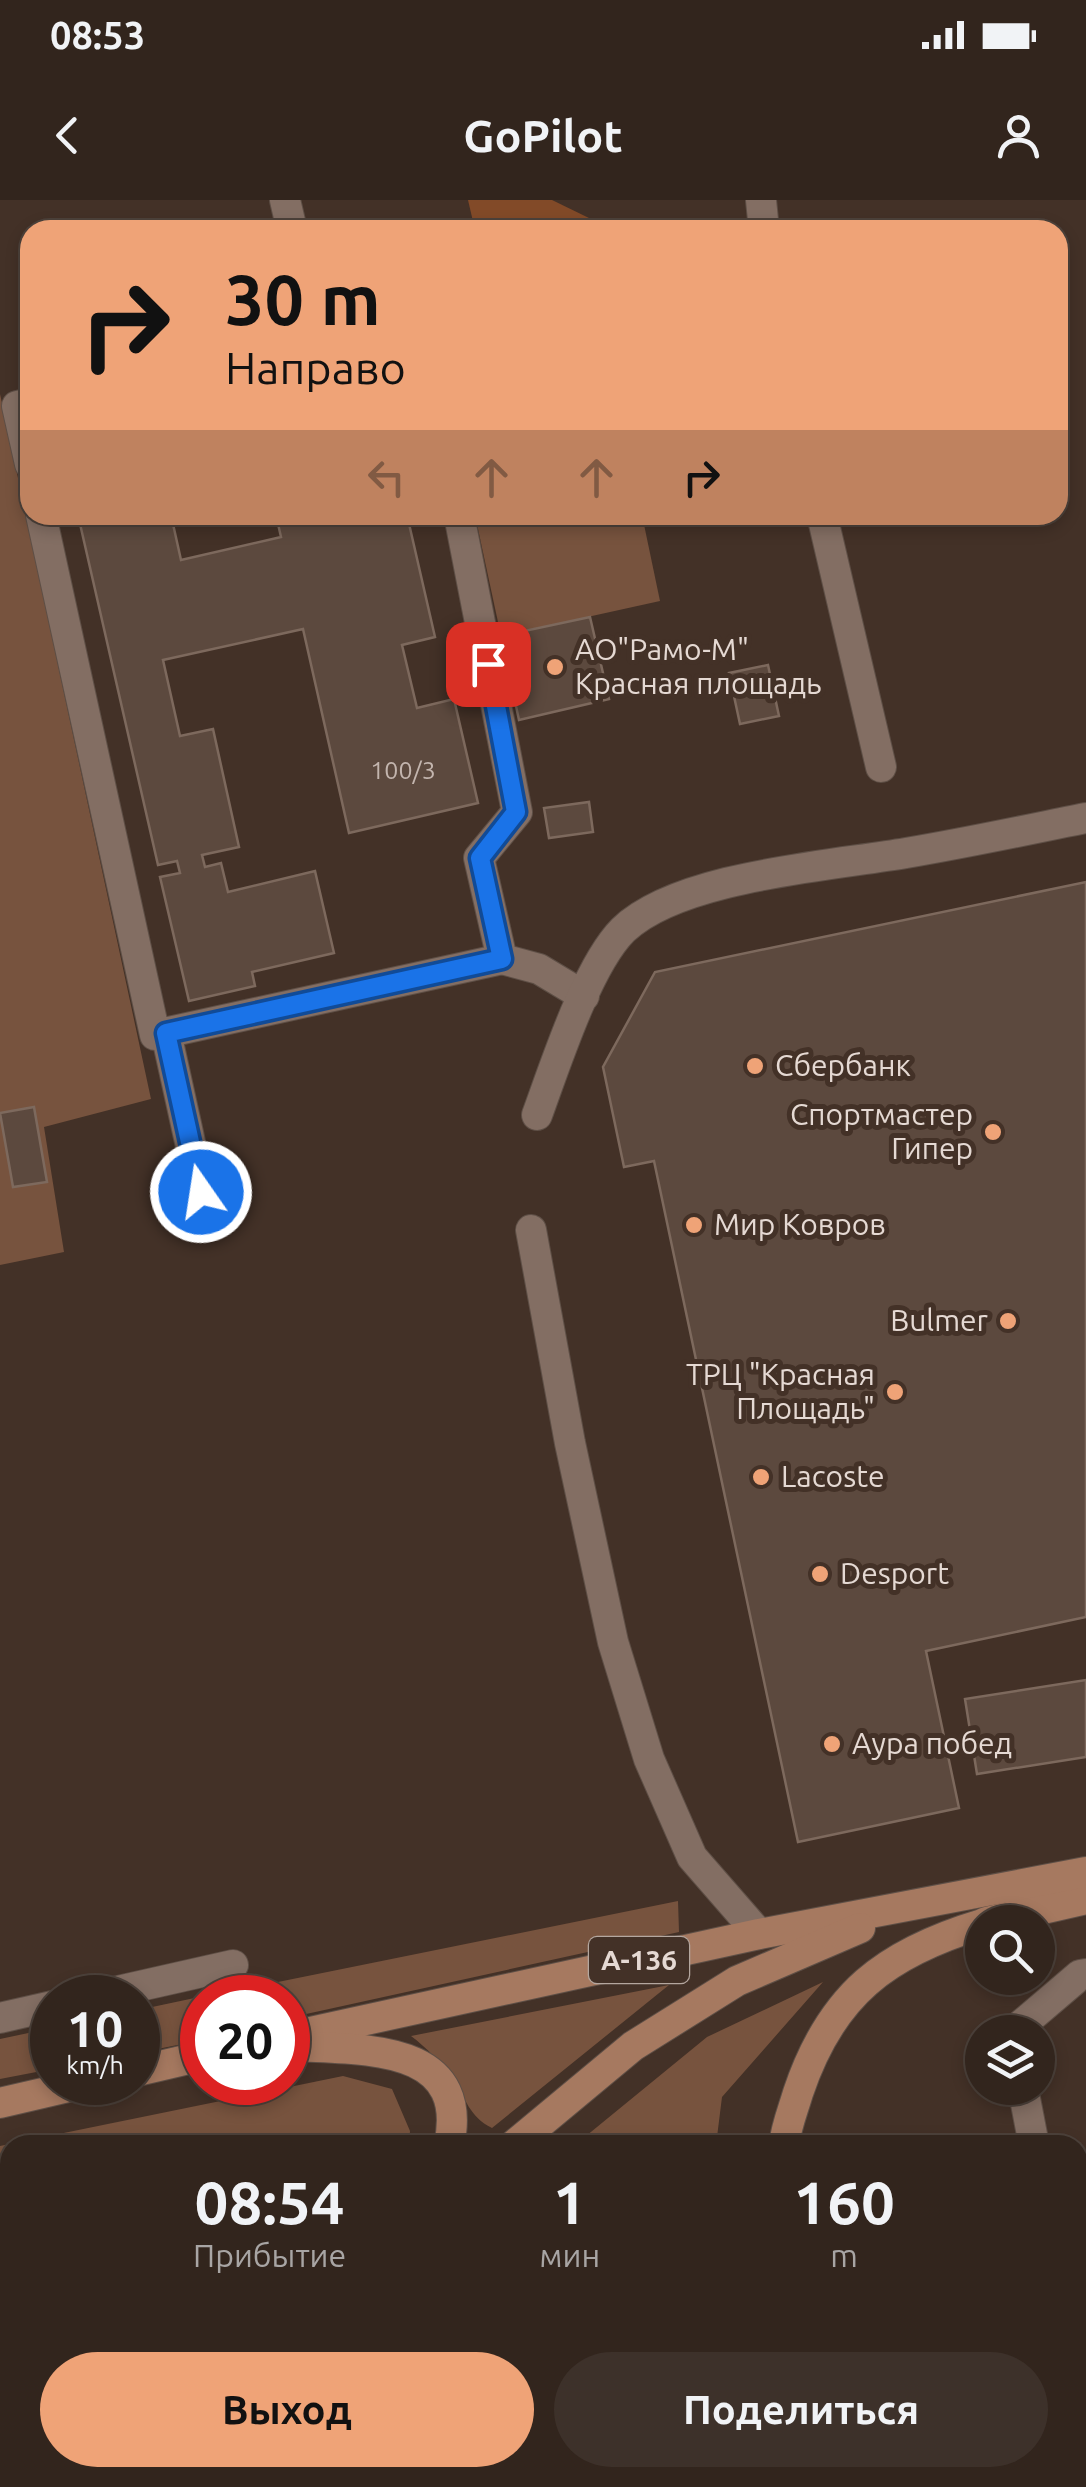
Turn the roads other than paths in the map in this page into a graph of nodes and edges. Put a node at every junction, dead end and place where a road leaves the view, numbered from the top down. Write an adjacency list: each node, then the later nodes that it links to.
1 (43, 525): 8 (lane)
2 (460, 525): 6 (lane)
3 (824, 525): 4 (lane)
4 (880, 767)
5 (1086, 818): 7 (lane)
6 (502, 959): 7 (lane); 8 (lane)
7 (584, 996): 9 (lane)
8 (166, 1033): 10 (lane)
9 (536, 1116)
10 (201, 1192)
11 (532, 1230): 17 (lane)
12 (1086, 1872): 13 (main road, А-136)
13 (992, 1891): 17 (main road, А-136); 30 (main road, А-136)
14 (1086, 1898): 15 (main road)
15 (1055, 1906)
16 (965, 1929): 31 (main road)
17 (759, 1934): 24 (main road, А-136)
18 (233, 1965): 20 (lane)
19 (1086, 1974): 22 (lane)
20 (160, 1982)
21 (30, 2011): 23 (lane)
22 (1033, 2015)
23 (0, 2018)
24 (310, 2032)
25 (310, 2047): 29 (main road)
26 (30, 2096): 27 (main road)
27 (0, 2103)
28 (1026, 2105): 32 (lane)
29 (450, 2135)
30 (526, 2135)
31 (787, 2135)
32 (1032, 2135)

